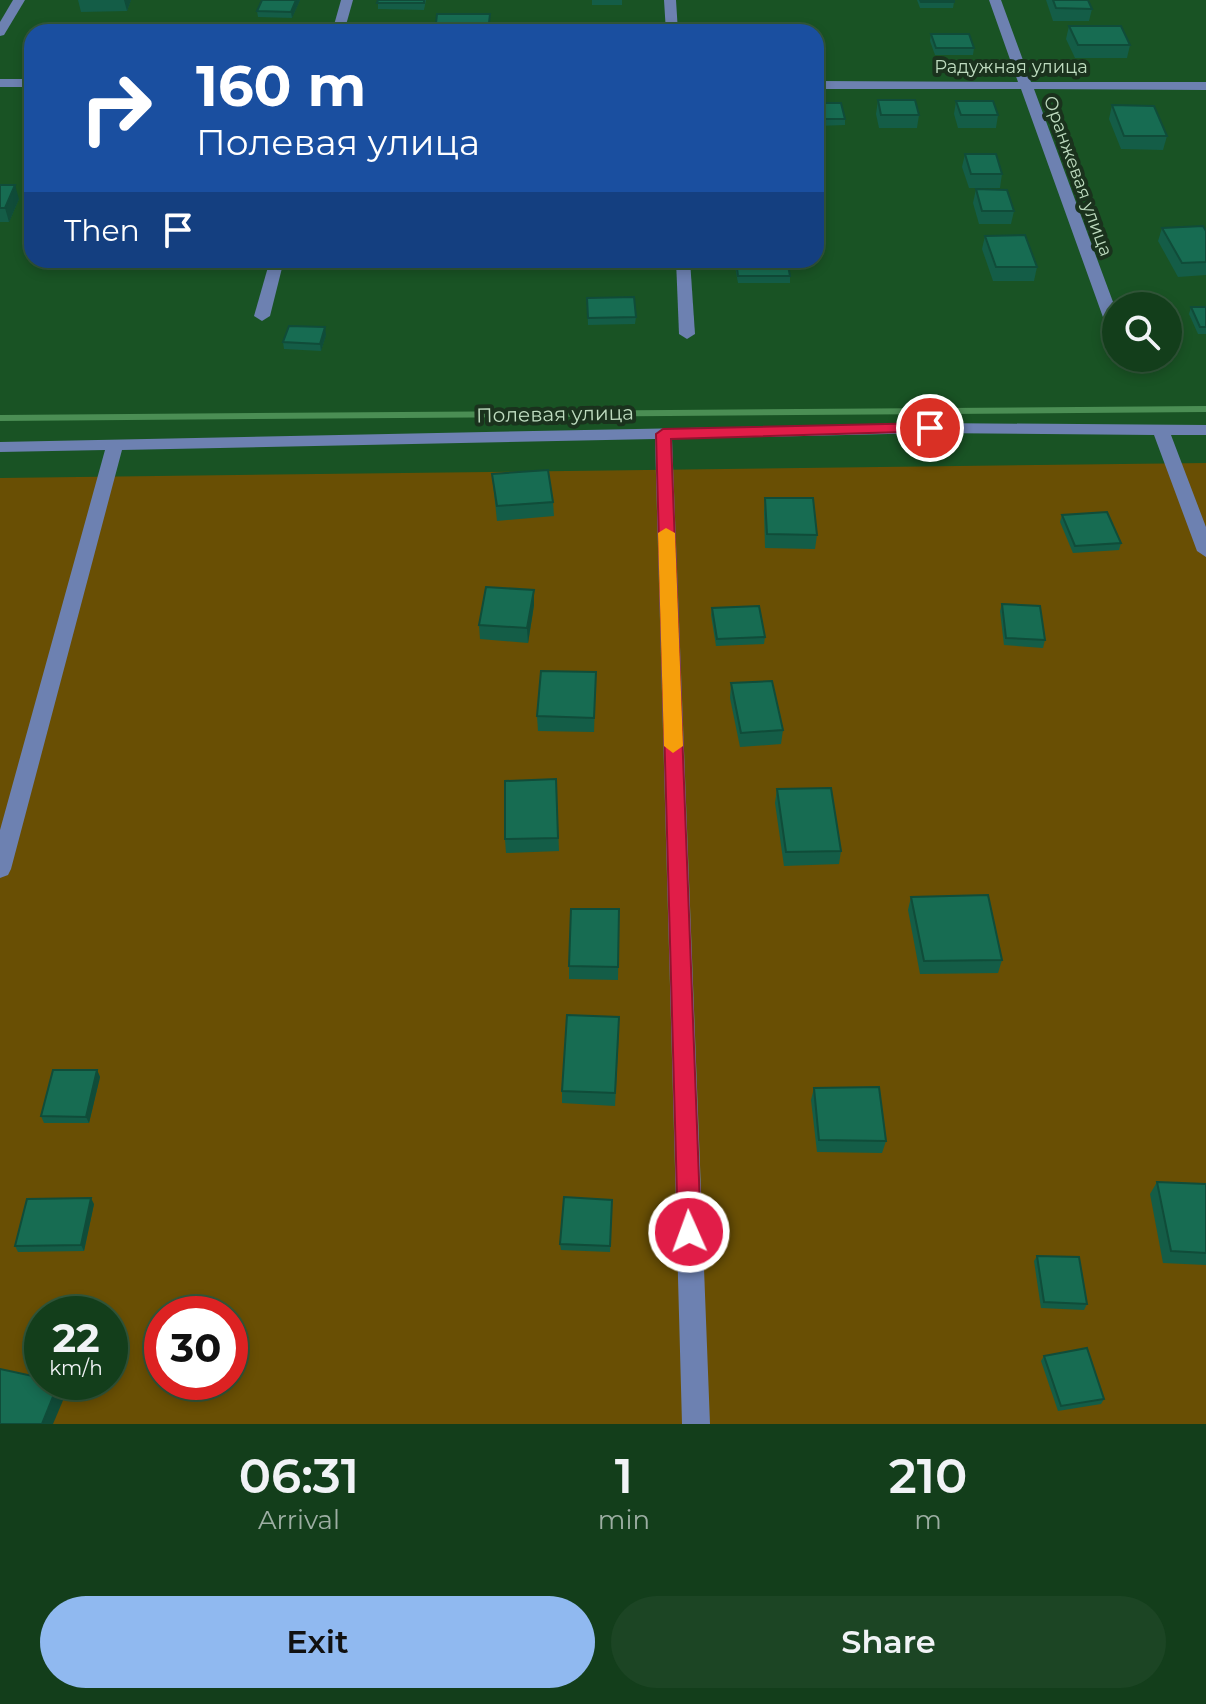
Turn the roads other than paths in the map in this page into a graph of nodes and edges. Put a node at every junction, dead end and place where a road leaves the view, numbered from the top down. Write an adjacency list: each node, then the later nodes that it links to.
1 (19, 0): 7 (street)
2 (347, 0): 5 (street)
3 (670, 0): 6 (street)
4 (995, 0): 11 (street, Оранжевая улица)
5 (340, 24)
6 (672, 24)
7 (0, 32)
8 (0, 83): 9 (street)
9 (24, 83)
10 (824, 85): 11 (street, Радужная улица)
11 (1025, 85): 12 (street, Радужная улица); 15 (street, Оранжевая улица)
12 (1206, 86)
13 (275, 268): 16 (street)
14 (683, 268): 17 (street)
15 (1102, 293)
16 (262, 316)
17 (687, 334)
18 (1161, 430): 19 (street, Полевая улица); 20 (street, Полевая улица); 23 (street)
19 (1206, 430)
20 (663, 434): 21 (street, Полевая улица); 25 (street)
21 (115, 444): 22 (street, Полевая улица); 24 (street)
22 (0, 447)
23 (1206, 551)
24 (0, 869)
25 (696, 1424)

